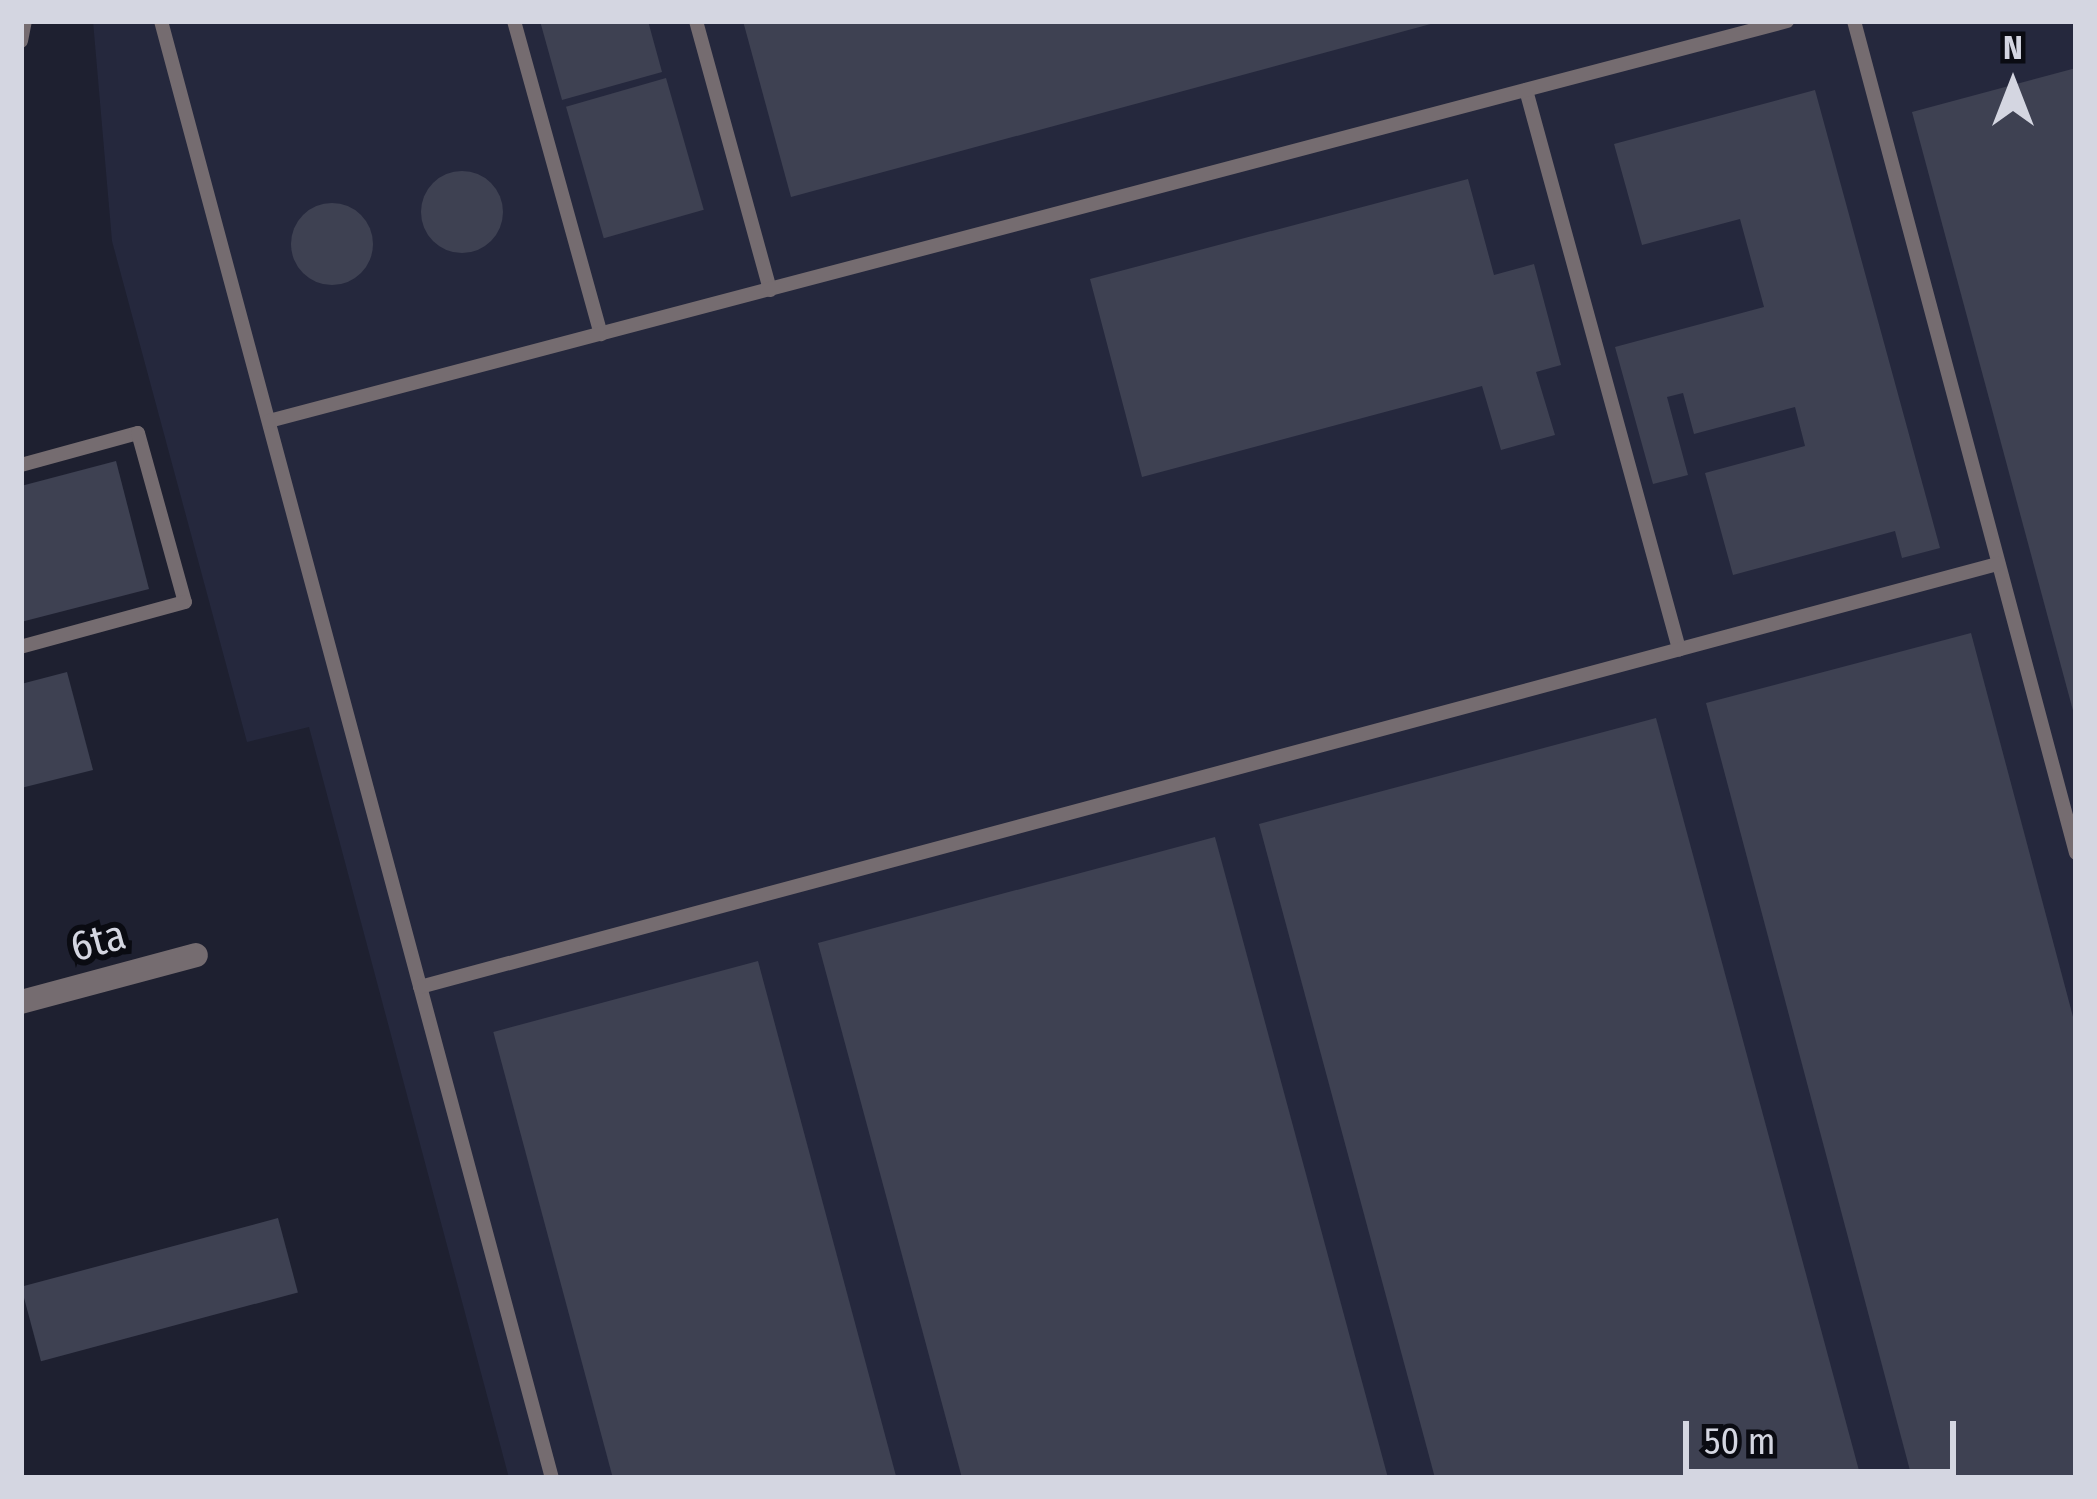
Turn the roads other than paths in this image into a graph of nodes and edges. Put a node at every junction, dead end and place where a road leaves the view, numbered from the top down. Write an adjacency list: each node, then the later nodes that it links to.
1 (25, 21): 7 (lane)
2 (161, 21): 11 (lane)
3 (514, 21): 10 (lane)
4 (696, 21): 9 (lane)
5 (1787, 21): 8 (lane)
6 (1854, 21): 13 (lane)
7 (21, 41)
8 (1526, 90): 9 (lane); 15 (lane)
9 (770, 290): 10 (lane)
10 (602, 334): 11 (lane)
11 (268, 421): 18 (lane)
12 (21, 466): 14 (lane)
13 (1997, 564): 15 (lane); 16 (lane)
14 (21, 647)
15 (1679, 649): 18 (lane)
16 (2076, 853)
17 (196, 956): 19 (street, 6ta)
18 (420, 987): 20 (lane)
19 (21, 1002)
20 (552, 1478)

